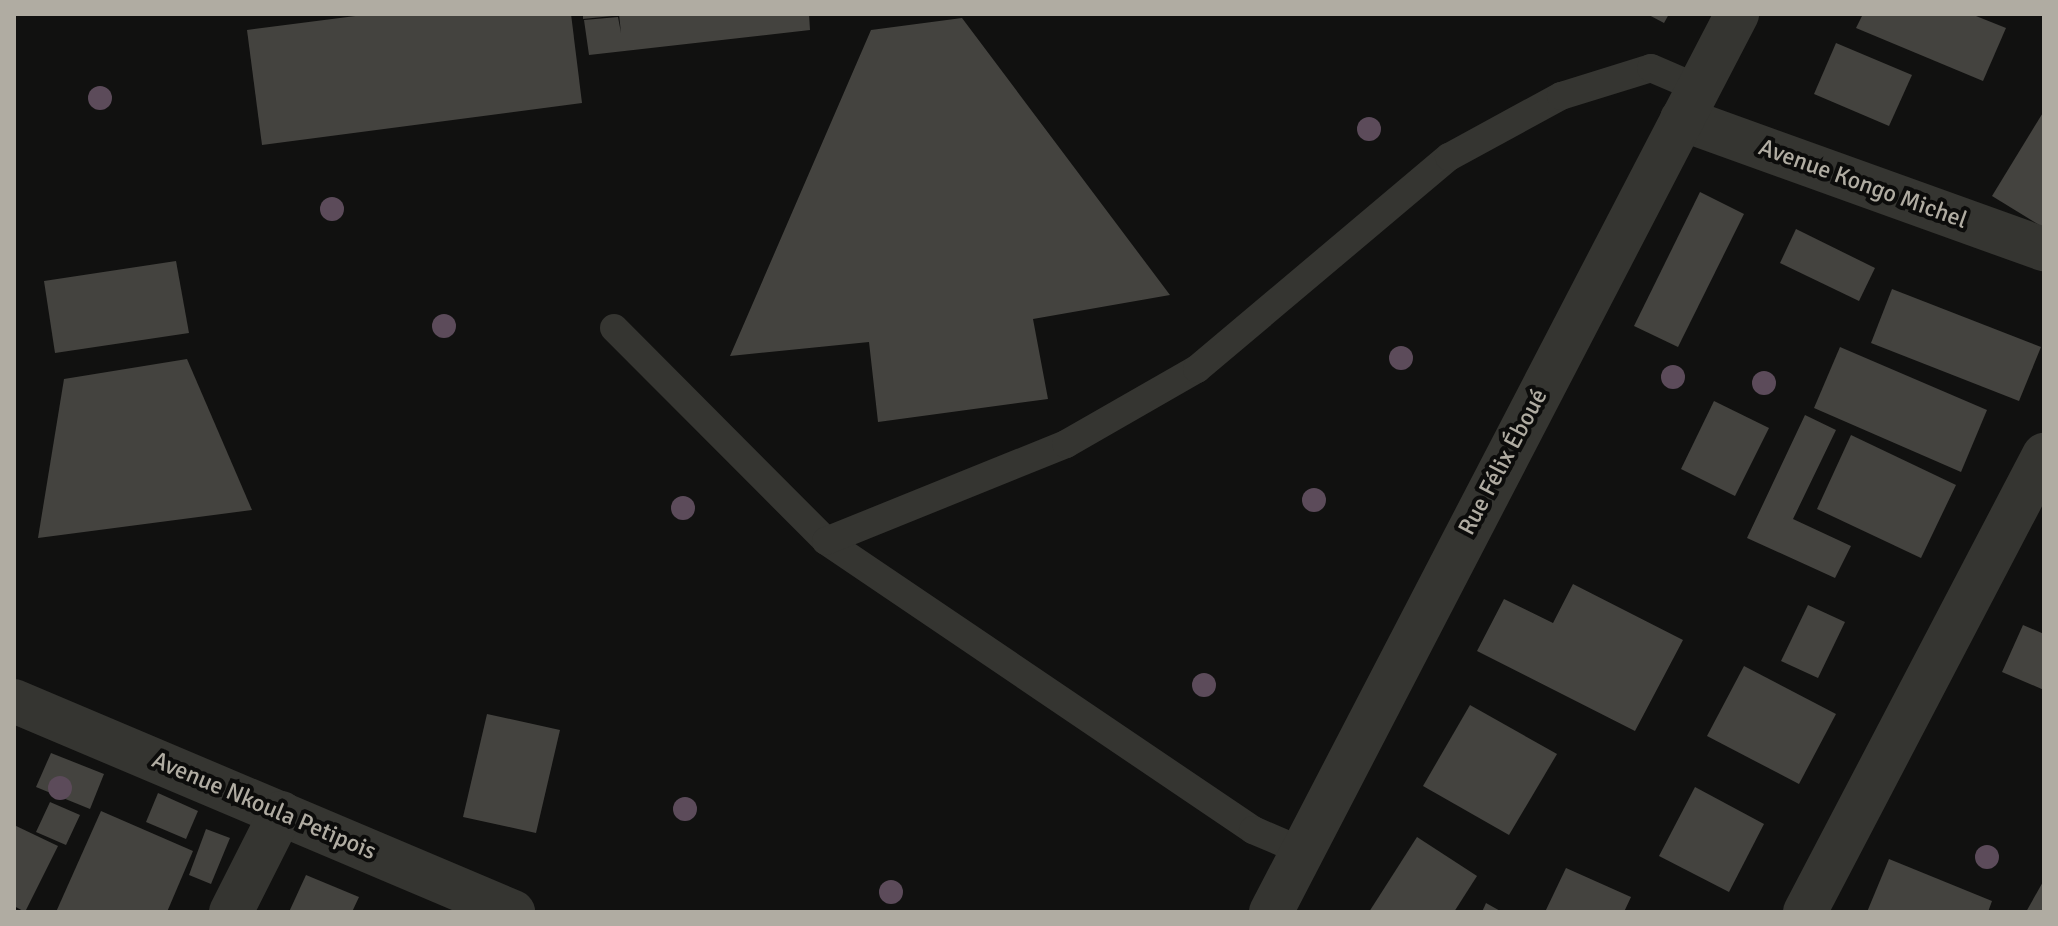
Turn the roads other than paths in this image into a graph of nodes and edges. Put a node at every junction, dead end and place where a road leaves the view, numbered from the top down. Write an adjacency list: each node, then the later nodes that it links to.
1 (1737, 14): 2 (street, Rue Félix Éboué)
2 (1690, 103): 3 (street, Avenue Kongo Michel); 6 (lane); 9 (street, Rue Félix Éboué)
3 (2044, 249)
4 (614, 328): 6 (lane)
5 (2044, 455): 13 (street)
6 (826, 541): 9 (lane)
7 (14, 701): 8 (street, Avenue Nkoula Petipois)
8 (281, 813): 10 (street); 11 (street, Avenue Nkoula Petipois)
9 (1300, 850): 12 (street, Rue Félix Éboué)
10 (231, 912)
11 (513, 912)
12 (1271, 912)
13 (1805, 912)

